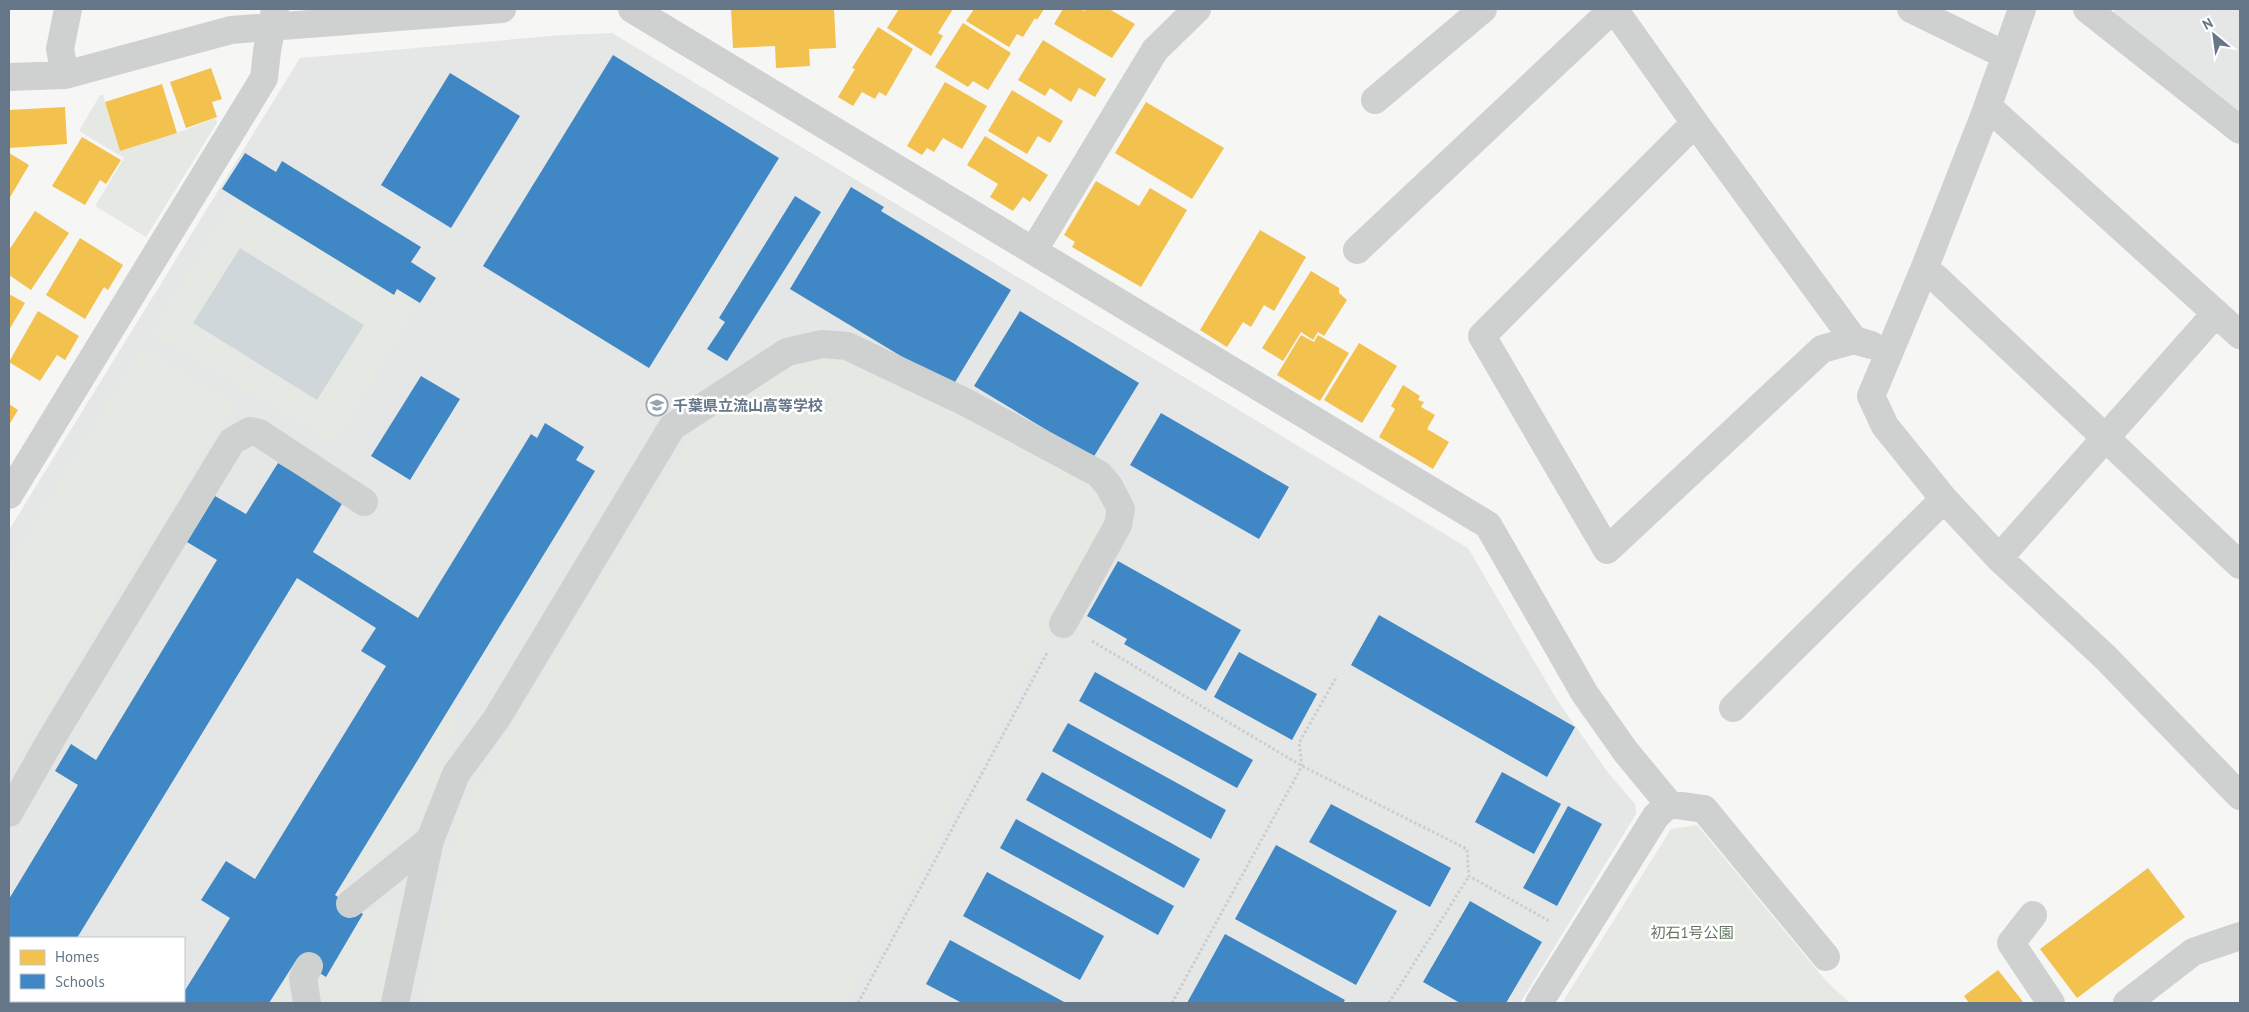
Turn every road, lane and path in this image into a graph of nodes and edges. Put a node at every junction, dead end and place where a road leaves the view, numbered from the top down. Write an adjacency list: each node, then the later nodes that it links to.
1 (68, 9): 12 (street)
2 (490, 9): 10 (street)
3 (632, 9): 18 (street)
4 (1197, 9): 18 (street)
5 (1483, 9): 14 (street)
6 (1614, 9): 16 (street); 19 (street)
7 (1911, 9): 11 (street)
8 (2022, 9): 11 (street)
9 (2087, 9): 17 (street)
10 (273, 18): 12 (street); 26 (street)
11 (2005, 55): 15 (street)
12 (65, 75): 13 (street)
13 (9, 77)
14 (1375, 100)
15 (1986, 111): 20 (street); 21 (street)
16 (1695, 123): 23 (street); 23 (street)
17 (2240, 130)
18 (1034, 250): 36 (street)
19 (1357, 250)
20 (1923, 272): 24 (street); 25 (street)
21 (2216, 313): 22 (street); 25 (street)
22 (2240, 335)
23 (1854, 340): 24 (street)
24 (1890, 350): 27 (street)
25 (2105, 438): 29 (street); 30 (street)
26 (9, 495)
27 (1944, 499): 29 (street); 33 (street)
28 (364, 502): 37 (street)
29 (1998, 558): 35 (street)
30 (2240, 564)
31 (1063, 624): 34 (path); 38 (street); 48 (path)
32 (1337, 676): 34 (path)
33 (1732, 708)
34 (1302, 766): 39 (path); 49 (path)
35 (2240, 796)
36 (1669, 804): 43 (street); 44 (street)
37 (9, 814)
38 (430, 840): 40 (street); 47 (street)
39 (1468, 876): 43 (path); 50 (path)
40 (350, 904)
41 (2033, 915): 52 (street)
42 (2240, 936): 53 (street)
43 (1580, 938): 51 (street)
44 (1826, 957)
45 (309, 966): 46 (street)
46 (307, 1003)
47 (395, 1003)
48 (858, 1003)
49 (1172, 1003)
50 (1389, 1003)
51 (1539, 1003)
52 (2051, 1003)
53 (2127, 1003)

